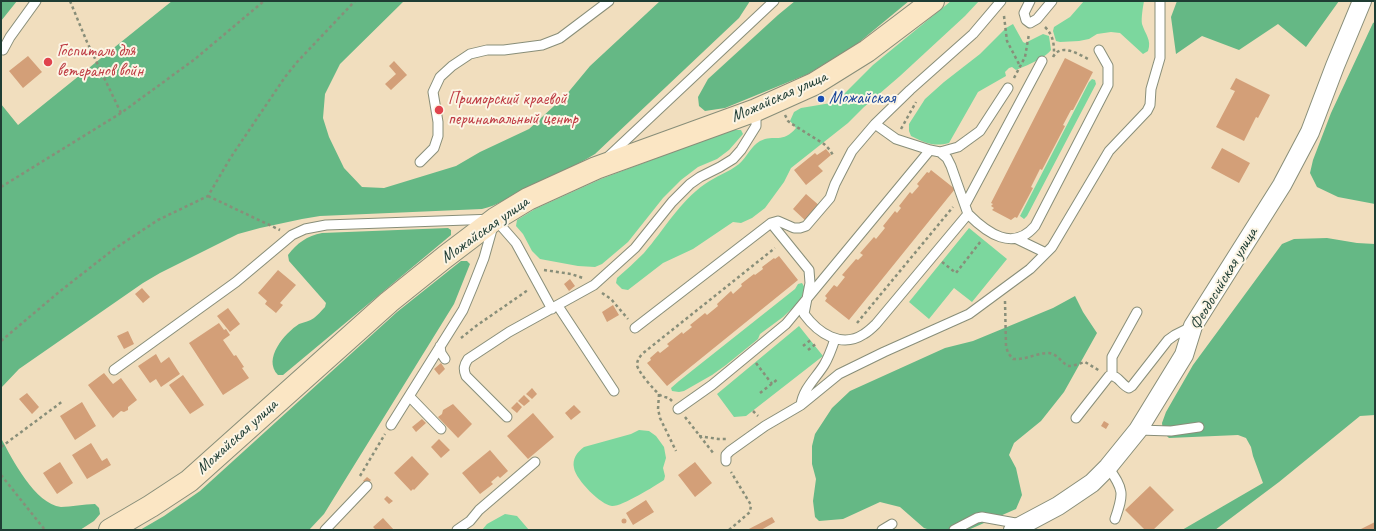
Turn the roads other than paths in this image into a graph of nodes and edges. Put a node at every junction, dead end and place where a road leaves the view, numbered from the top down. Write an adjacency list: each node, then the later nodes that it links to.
1 (36, 1): 10 (lane)
2 (609, 1): 18 (lane)
3 (774, 1): 19 (lane)
4 (933, 1): 14 (main road, Можайская улица)
5 (1001, 1): 15 (lane)
6 (1030, 1): 7 (lane)
7 (1052, 1)
8 (1160, 1): 25 (lane)
9 (1362, 1): 29 (street, Феодосийская улица)
10 (3, 50)
11 (1099, 50): 24 (lane)
12 (1046, 61): 20 (lane)
13 (1008, 88): 17 (lane)
14 (756, 110): 19 (main road, Можайская улица); 27 (lane)
15 (875, 124): 16 (lane); 23 (lane)
16 (930, 150): 17 (lane); 26 (lane)
17 (940, 152): 20 (lane)
18 (420, 162)
19 (596, 168): 22 (main road, Можайская улица)
20 (964, 200): 21 (lane)
21 (968, 214): 24 (lane); 31 (lane)
22 (495, 219): 27 (lane); 32 (lane); 35 (lane); 51 (main road, Можайская улица)
23 (771, 223): 26 (lane); 30 (lane)
24 (1016, 239): 25 (lane)
25 (1046, 253): 36 (lane)
26 (806, 299): 31 (lane); 37 (lane)
27 (555, 307): 34 (lane); 38 (lane)
28 (1137, 312): 33 (lane)
29 (1193, 326): 33 (lane); 43 (street, Феодосийская улица)
30 (635, 328)
31 (836, 339): 36 (lane)
32 (114, 370)
33 (1110, 376): 39 (lane)
34 (614, 391)
35 (409, 396): 40 (lane); 42 (lane)
36 (801, 405): 45 (lane)
37 (678, 409)
38 (506, 417)
39 (1076, 418)
40 (391, 425)
41 (1199, 427): 43 (lane)
42 (441, 429)
43 (1138, 430): 46 (street, Феодосийская улица)
44 (534, 462): 53 (lane)
45 (726, 463)
46 (1108, 467): 48 (lane); 50 (street, Феодосийская улица)
47 (366, 487): 52 (lane)
48 (1115, 519)
49 (892, 524): 54 (lane)
50 (1018, 527): 55 (lane)
51 (110, 530)
52 (325, 530)
53 (457, 530)
54 (882, 530)
55 (954, 530)

